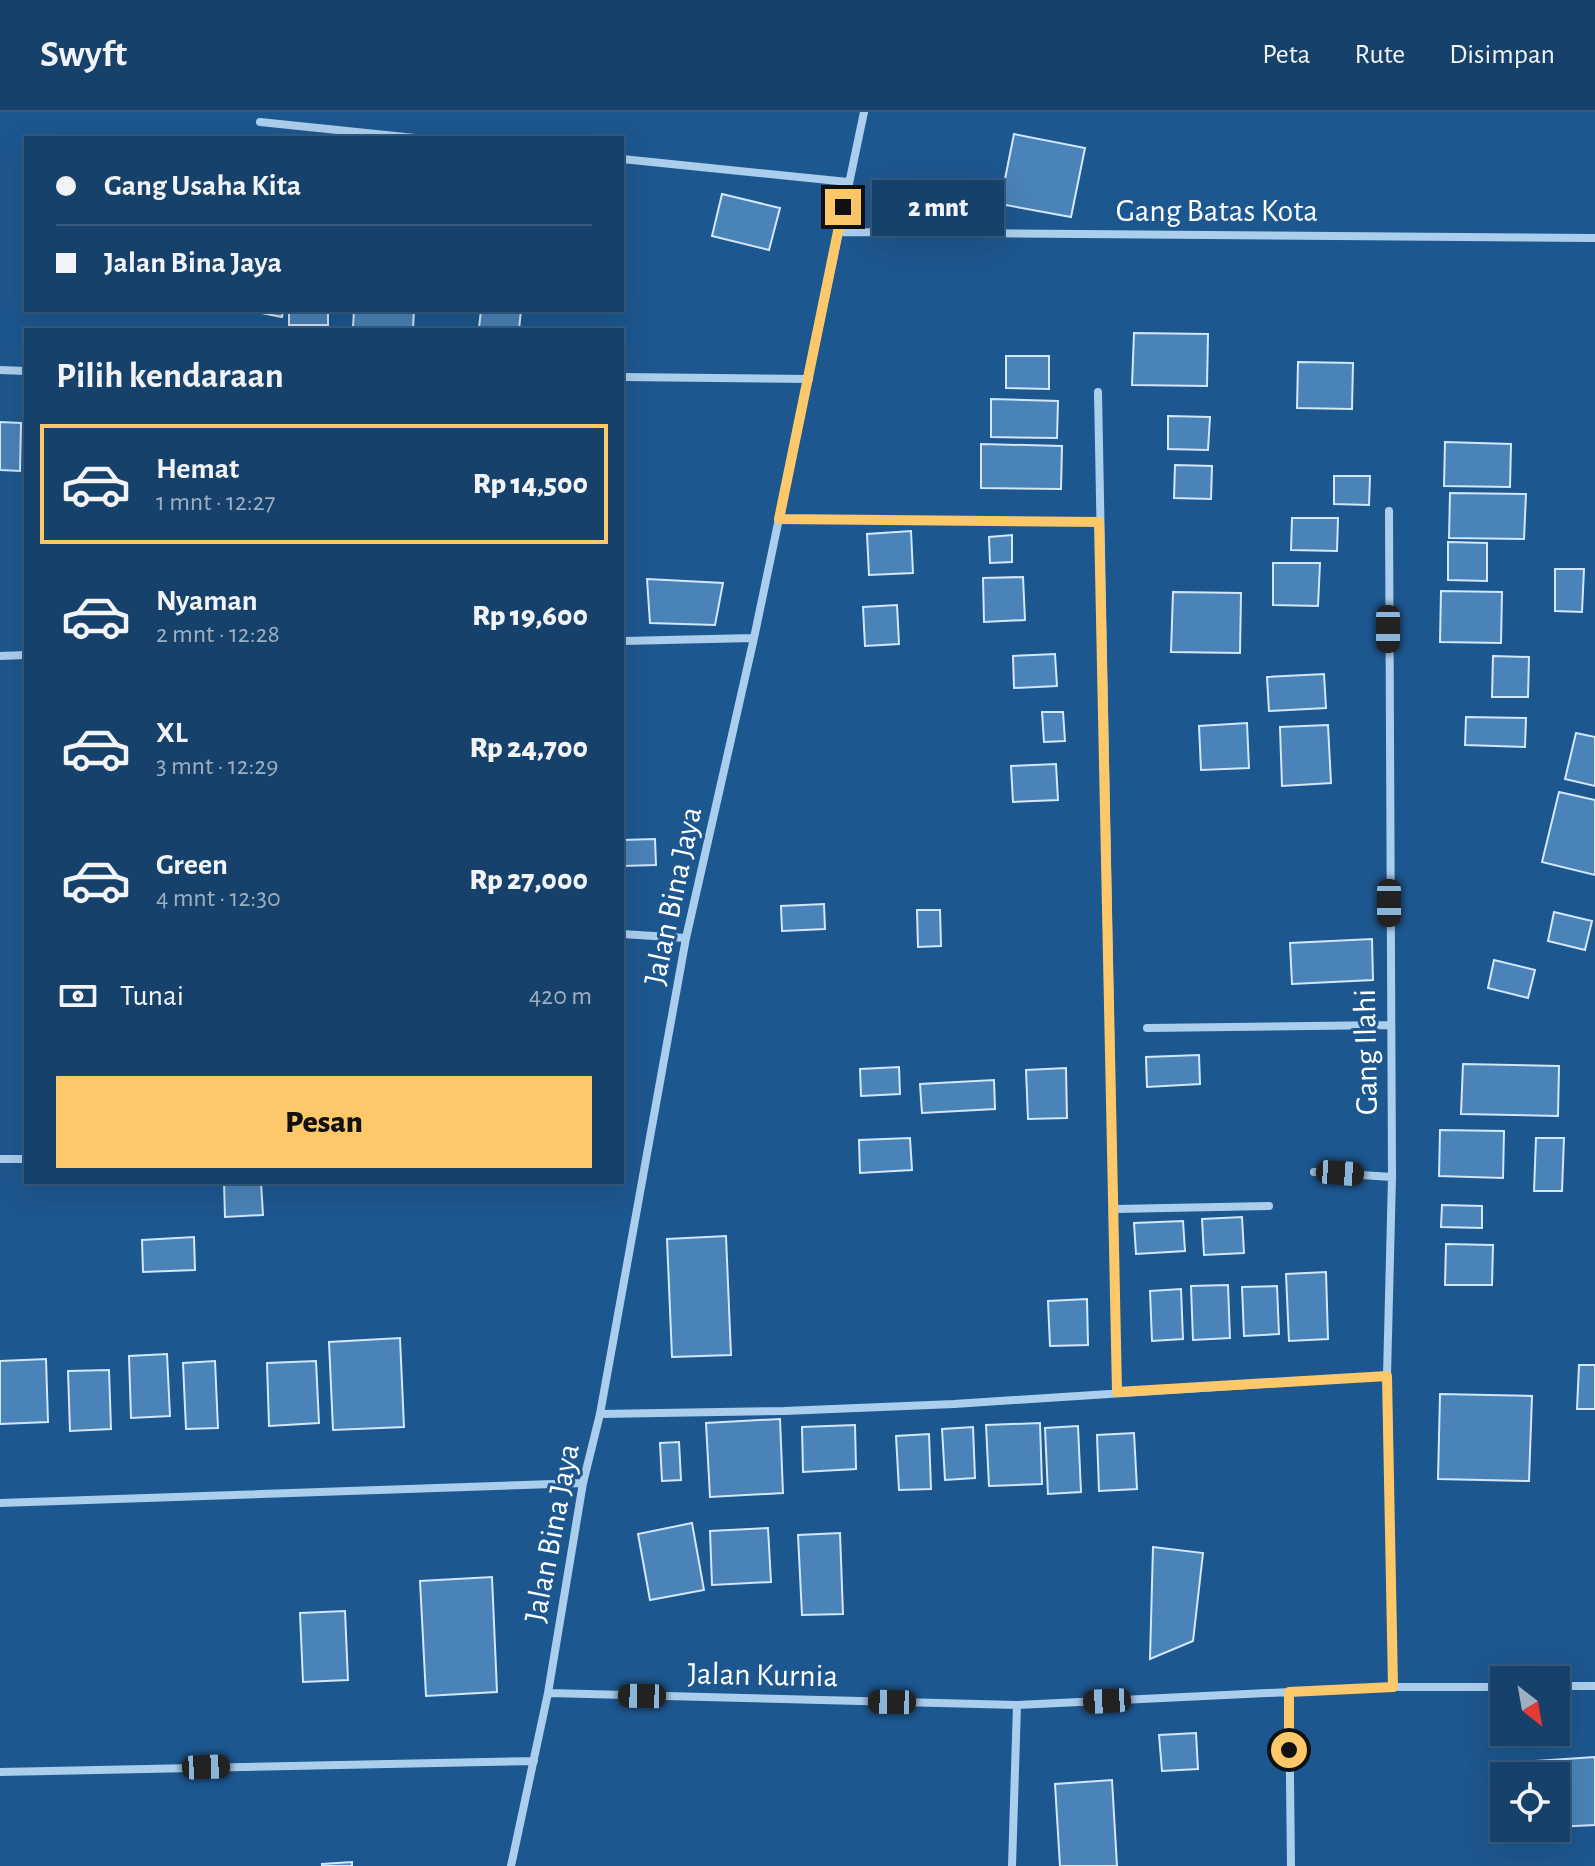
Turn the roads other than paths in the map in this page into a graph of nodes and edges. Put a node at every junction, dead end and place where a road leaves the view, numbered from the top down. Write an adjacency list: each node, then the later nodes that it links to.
1 (864, 112): 5 (street, Jalan Bina Jaya)
2 (260, 122): 3 (street)
3 (396, 136)
4 (624, 159): 5 (street)
5 (848, 182): 6 (street, Jalan Bina Jaya)
6 (838, 232): 7 (street, Gang Batas Kota); 11 (street, Jalan Bina Jaya)
7 (1595, 238)
8 (0, 370): 9 (street)
9 (24, 371)
10 (624, 377): 11 (street)
11 (809, 379): 14 (street, Jalan Bina Jaya)
12 (1098, 392): 15 (street)
13 (1389, 511): 22 (street, Gang Ilahi)
14 (779, 519): 15 (street); 16 (street, Jalan Bina Jaya)
15 (1099, 522): 29 (street)
16 (754, 638): 17 (street); 21 (street, Jalan Bina Jaya)
17 (624, 641)
18 (24, 655): 19 (street)
19 (0, 656)
20 (624, 934): 21 (street)
21 (686, 938): 32 (street, Jalan Bina Jaya)
22 (1390, 1025): 23 (street); 27 (street, Gang Ilahi)
23 (1147, 1028)
24 (0, 1159): 25 (street)
25 (24, 1159)
26 (1314, 1172): 27 (street)
27 (1392, 1177): 30 (street, Gang Ilahi)
28 (1269, 1206): 29 (street)
29 (1115, 1209): 31 (street)
30 (1387, 1376): 31 (street); 37 (street, Gang Ilahi)
31 (1117, 1392): 32 (street)
32 (600, 1414): 33 (street, Jalan Bina Jaya)
33 (583, 1483): 34 (street); 40 (street, Jalan Bina Jaya)
34 (0, 1503)
35 (1570, 1686): 36 (street)
36 (1595, 1686)
37 (1393, 1687): 38 (street, Jalan Kurnia); 39 (street, Jalan Kurnia)
38 (1490, 1687)
39 (1289, 1692): 41 (street, Jalan Kurnia); 46 (street)
40 (548, 1693): 41 (street, Jalan Kurnia); 42 (street, Jalan Bina Jaya)
41 (1017, 1705): 45 (street)
42 (534, 1761): 43 (street); 44 (street, Jalan Bina Jaya)
43 (0, 1772)
44 (511, 1866)
45 (1012, 1866)
46 (1291, 1866)

